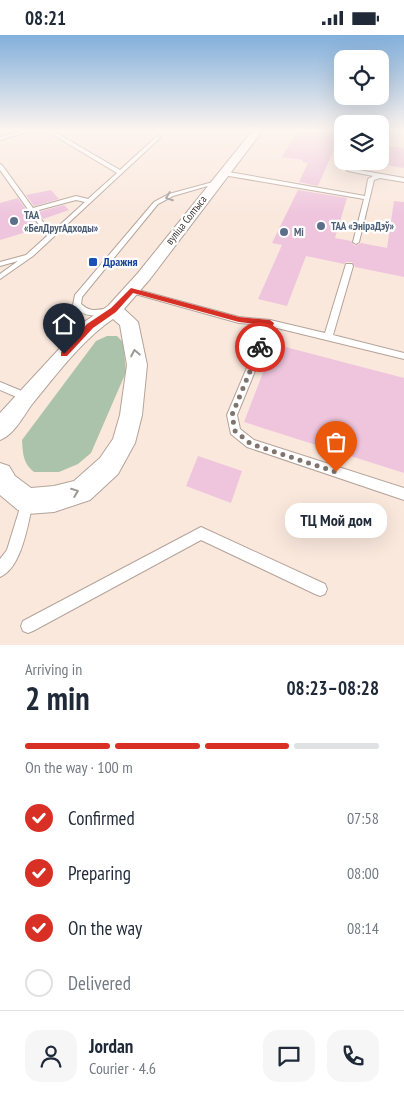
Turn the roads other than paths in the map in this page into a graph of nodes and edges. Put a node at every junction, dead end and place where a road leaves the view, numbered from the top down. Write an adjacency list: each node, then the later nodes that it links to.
1 (97, 158): 6 (lane)
2 (135, 158): 6 (lane)
3 (235, 158): 8 (street, вуліца Солтыса)
4 (0, 166): 12 (lane)
5 (350, 170): 7 (lane)
6 (120, 172): 11 (lane)
7 (380, 176): 9 (lane); 10 (lane)
8 (219, 178): 10 (lane); 19 (street, вуліца Солтыса); 20 (lane, one-way to 20)
9 (404, 180)
10 (367, 198): 14 (lane)
11 (90, 201): 12 (lane); 13 (lane)
12 (31, 210): 13 (lane)
13 (50, 237): 15 (lane)
14 (356, 242)
15 (32, 255): 16 (lane); 18 (lane)
16 (0, 264)
17 (349, 265): 22 (lane)
18 (0, 277)
19 (131, 290): 20 (street, вуліца Солтыса); 21 (lane)
20 (114, 310): 25 (street, вуліца Солтыса); 29 (street, one-way to 20)
21 (270, 323): 22 (lane); 28 (lane)
22 (328, 337): 23 (lane)
23 (404, 356)
24 (0, 386): 25 (lane)
25 (26, 397): 26 (street, вуліца Солтыса)
26 (2, 424)
27 (0, 474): 29 (street)
28 (404, 494)
29 (27, 501): 30 (lane)
30 (0, 570)
31 (320, 589): 32 (lane)
32 (28, 626)

